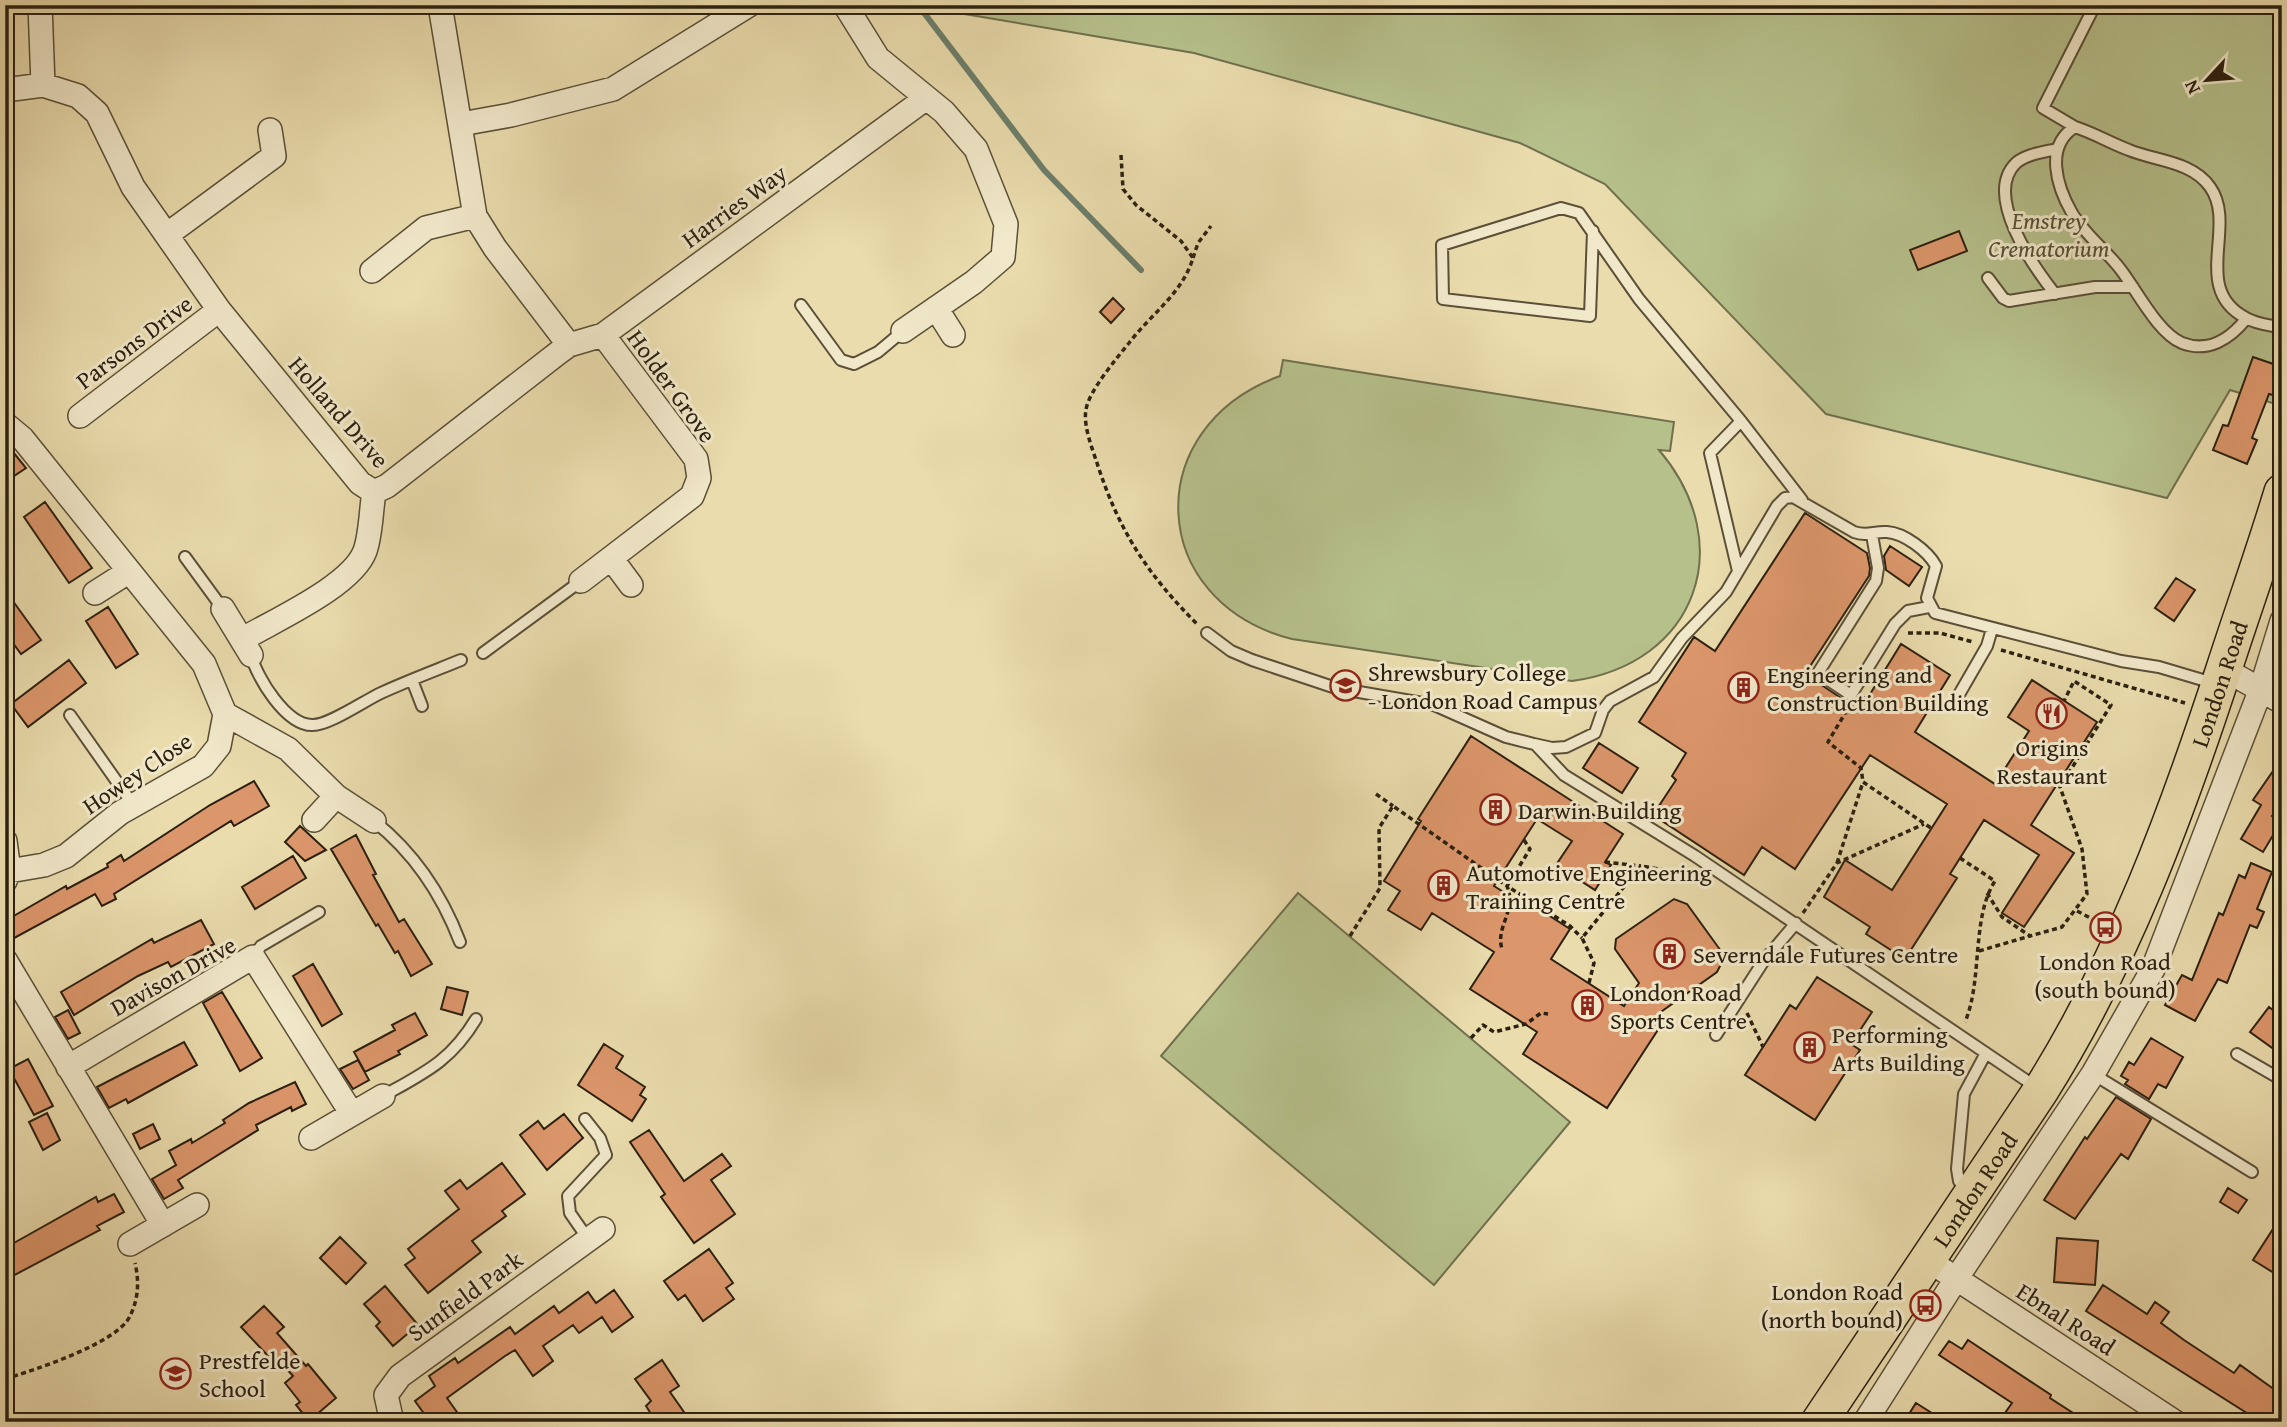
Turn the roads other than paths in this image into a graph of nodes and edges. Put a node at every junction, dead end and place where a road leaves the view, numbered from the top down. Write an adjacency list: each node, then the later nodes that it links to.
1 (40, 5): 6 (street)
2 (440, 5): 9 (street)
3 (749, 5): 9 (street)
4 (845, 5): 8 (street)
5 (2095, 5): 10 (lane)
6 (43, 85): 7 (street, Holland Drive); 15 (street, Holland Drive)
7 (5, 90)
8 (925, 99): 21 (street); 26 (street, Harries Way)
9 (461, 124): 13 (street)
10 (2075, 127): 12 (lane); 23 (lane)
11 (270, 130): 15 (street)
12 (2057, 149): 18 (lane); 19 (lane)
13 (475, 216): 16 (street); 28 (street)
14 (1593, 231): 14 (lane); 30 (lane)
15 (168, 234): 22 (street, Holland Drive)
16 (372, 271)
17 (1988, 278): 19 (lane)
18 (2133, 287): 19 (lane); 23 (lane)
19 (2055, 294)
20 (801, 305): 25 (lane)
21 (936, 308): 25 (street); 27 (street)
22 (219, 310): 29 (street, Parsons Drive); 32 (street, Holland Drive)
23 (2246, 319): 24 (lane)
24 (2282, 328)
25 (903, 331)
26 (603, 335): 28 (street, Harries Way); 37 (street, Holder Grove)
27 (953, 335)
28 (569, 345): 32 (street, Holland Drive)
29 (80, 416)
30 (1741, 421): 34 (lane); 38 (lane)
31 (5, 424): 39 (street)
32 (374, 492): 48 (street)
33 (2282, 492): 52 (main road, London Road)
34 (1802, 500): 35 (lane); 38 (lane)
35 (1872, 535): 43 (lane); 43 (lane)
36 (185, 557): 44 (lane)
37 (611, 558): 40 (street, Holder Grove); 41 (street)
38 (1738, 571): 59 (lane)
39 (128, 572): 42 (street); 57 (street)
40 (581, 581): 49 (lane)
41 (631, 585)
42 (95, 593)
43 (1929, 607): 46 (lane)
44 (223, 609): 48 (street)
45 (2282, 621): 53 (street, London Road)
46 (1992, 629): 52 (lane); 54 (lane)
47 (1207, 634): 59 (lane)
48 (247, 647): 51 (lane)
49 (483, 653)
50 (461, 660): 51 (lane)
51 (412, 680): 56 (lane)
52 (2218, 688): 53 (street); 69 (main road, London Road)
53 (2261, 689): 55 (street); 72 (street, London Road)
54 (1957, 698)
55 (2282, 702)
56 (422, 706)
57 (225, 713): 60 (street); 61 (street, Howey Close)
58 (69, 715): 61 (lane)
59 (1534, 744): 67 (lane)
60 (336, 796): 62 (street); 63 (street)
61 (134, 806): 65 (street, Howey Close)
62 (314, 820)
63 (374, 821): 68 (lane)
64 (5, 841): 65 (street)
65 (7, 876)
66 (319, 912): 70 (lane)
67 (1796, 923): 74 (lane); 75 (lane)
68 (460, 942)
69 (2118, 951): 72 (street); 80 (main road, London Road)
70 (253, 957): 77 (street, Davison Drive); 82 (street, Davison Drive)
71 (5, 960): 77 (street)
72 (2153, 969): 78 (street, London Road)
73 (476, 1019): 81 (lane)
74 (1716, 1035)
75 (1986, 1053): 80 (lane); 86 (lane)
76 (2237, 1054): 79 (lane)
77 (68, 1067): 88 (street)
78 (2093, 1074): 85 (lane); 91 (street, London Road)
79 (2282, 1080)
80 (2041, 1090): 86 (main road, London Road)
81 (383, 1096): 82 (street)
82 (352, 1114): 84 (street)
83 (584, 1119): 89 (lane)
84 (311, 1138)
85 (2252, 1172)
86 (1970, 1197): 91 (main road, London Road)
87 (197, 1205): 88 (street)
88 (163, 1225): 90 (street)
89 (596, 1234): 92 (street, Sunfield Park)
90 (130, 1244)
91 (1942, 1270): 93 (main road, London Road); 94 (street, London Road); 95 (street, Ebnal Road)
92 (392, 1422)
93 (1819, 1422)
94 (1865, 1422)
95 (2175, 1422)

